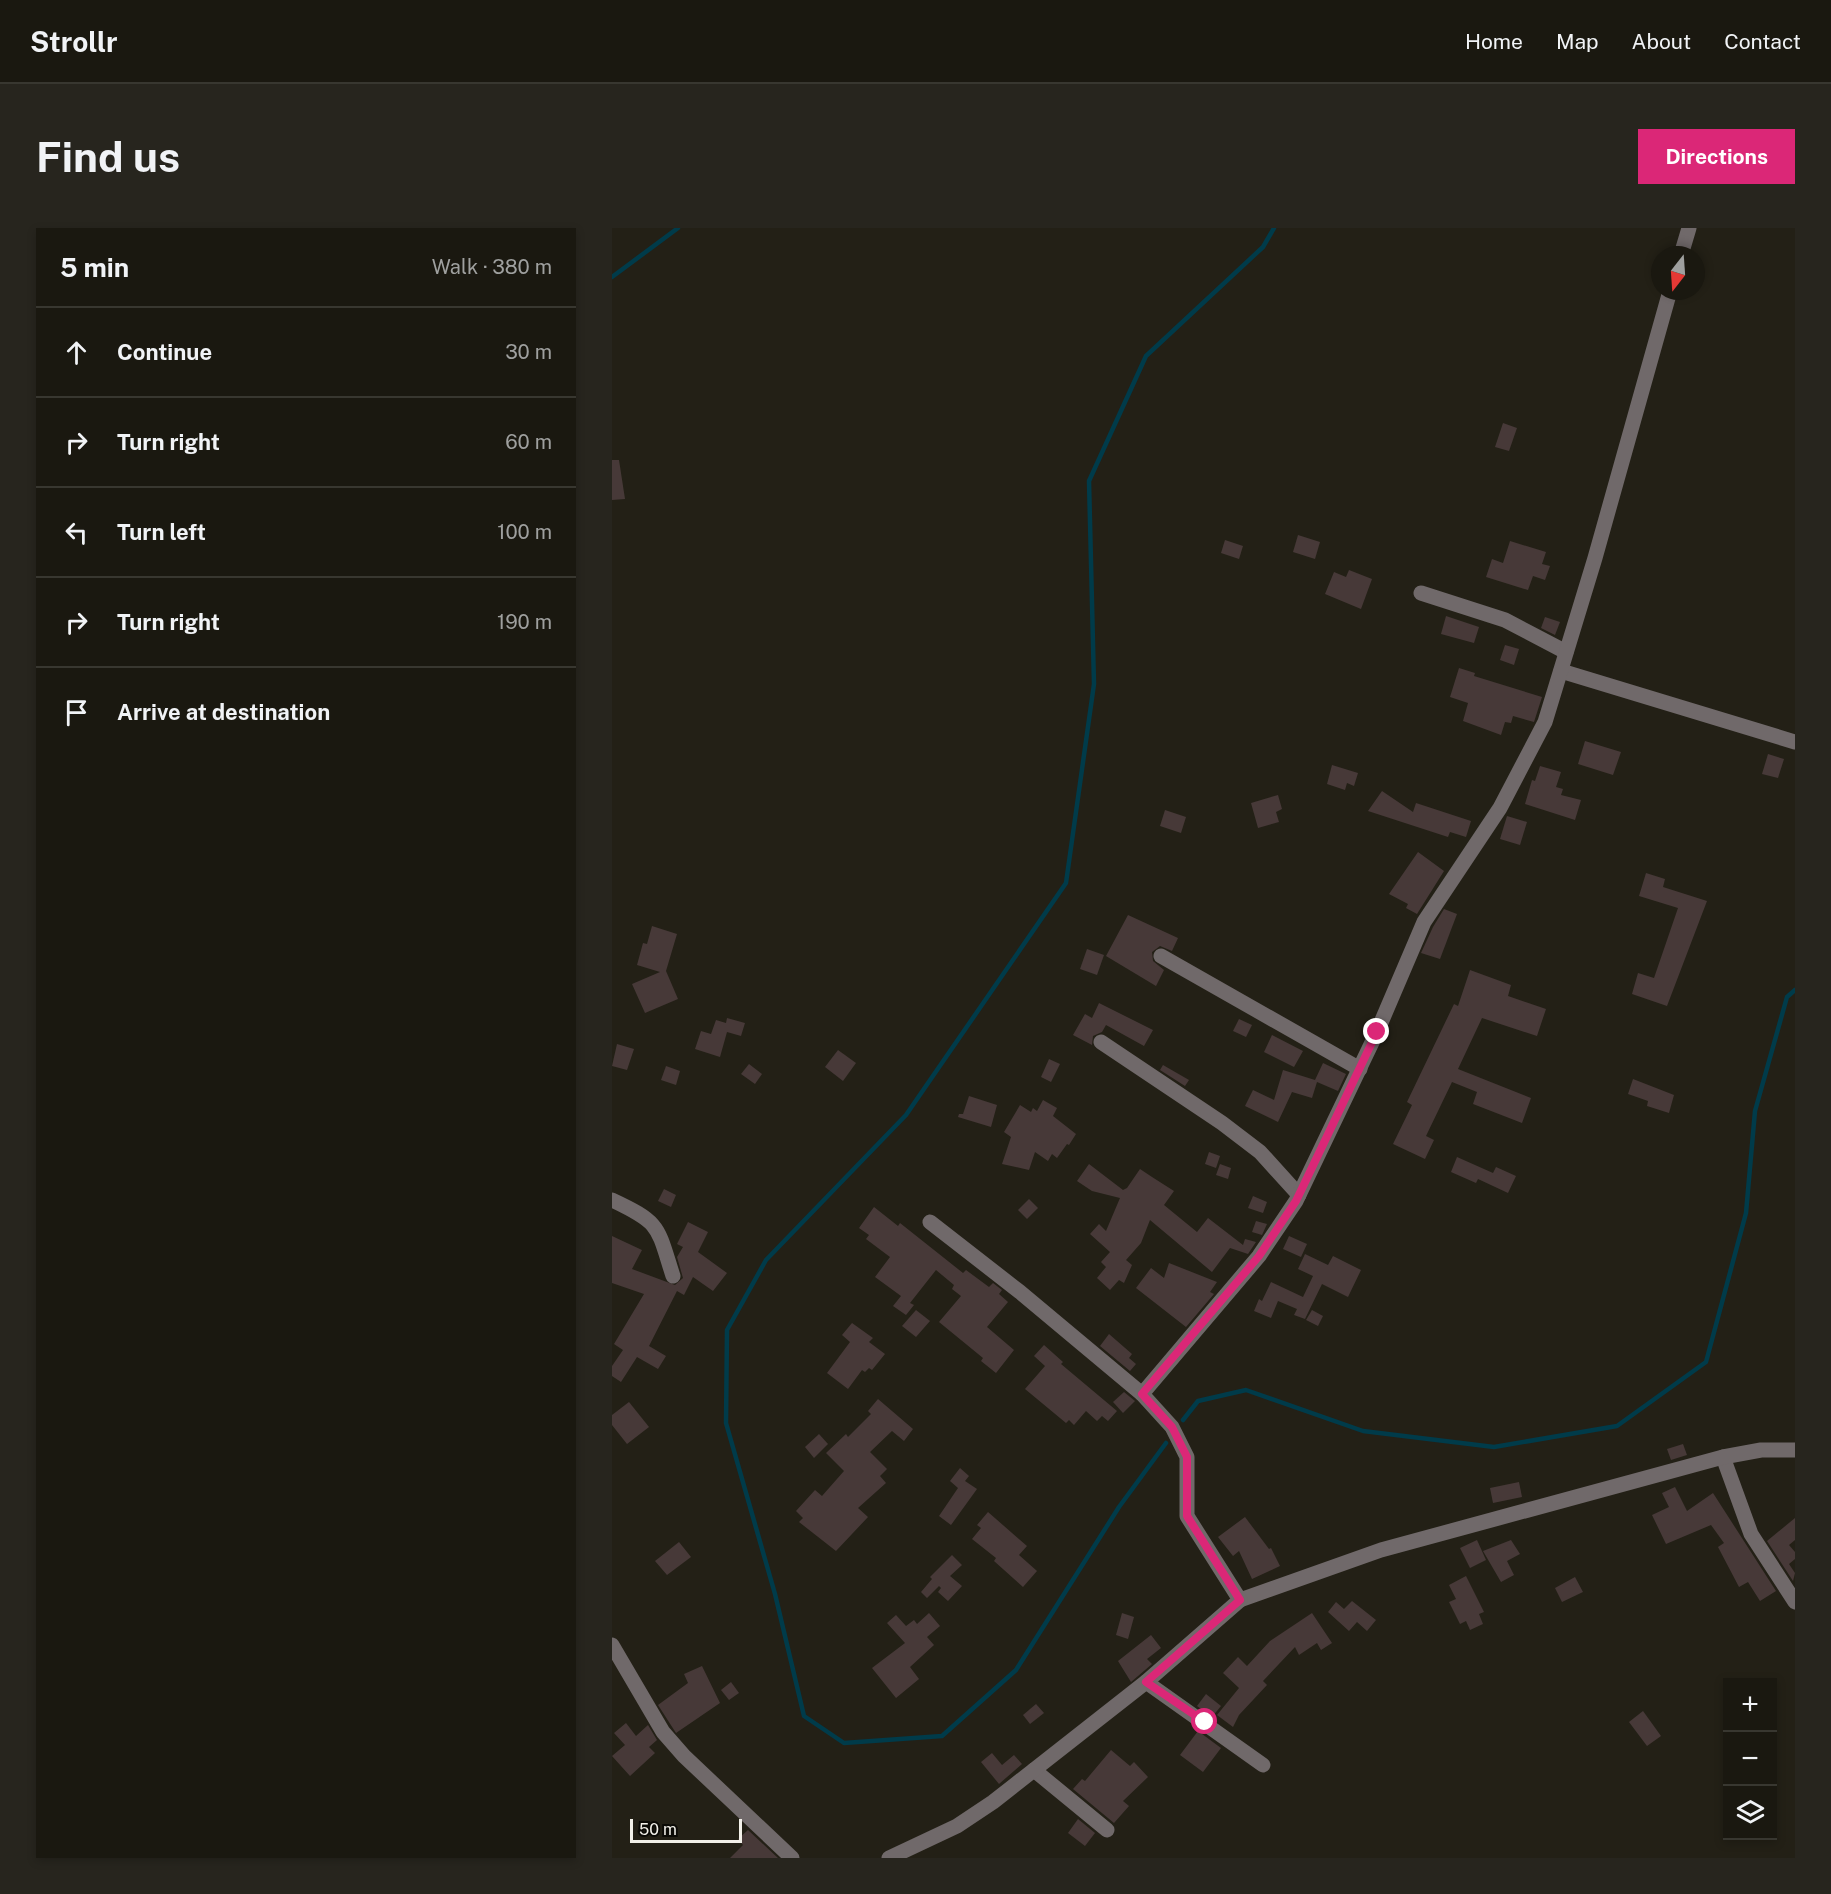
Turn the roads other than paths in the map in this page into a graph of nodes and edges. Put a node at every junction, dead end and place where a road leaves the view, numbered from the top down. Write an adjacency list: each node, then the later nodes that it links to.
1 (1689, 228): 2 (street)
2 (1684, 246)
3 (1667, 300): 5 (street)
4 (1421, 593): 5 (street)
5 (1566, 652): 6 (street)
6 (1561, 671): 7 (street); 10 (street)
7 (1795, 742)
8 (1161, 956): 10 (street)
9 (1101, 1041): 11 (street)
10 (1360, 1069): 11 (street)
11 (1299, 1195): 15 (street)
12 (612, 1200): 14 (street)
13 (930, 1222): 15 (street)
14 (673, 1276)
15 (1147, 1399): 18 (street)
16 (1795, 1450): 17 (street)
17 (1722, 1457): 18 (street); 19 (street)
18 (1240, 1600): 21 (street)
19 (1795, 1602)
20 (612, 1645): 25 (street)
21 (1146, 1682): 22 (street); 23 (street)
22 (1263, 1765)
23 (1034, 1770): 24 (street); 26 (street)
24 (1107, 1830)
25 (792, 1858)
26 (889, 1858)

